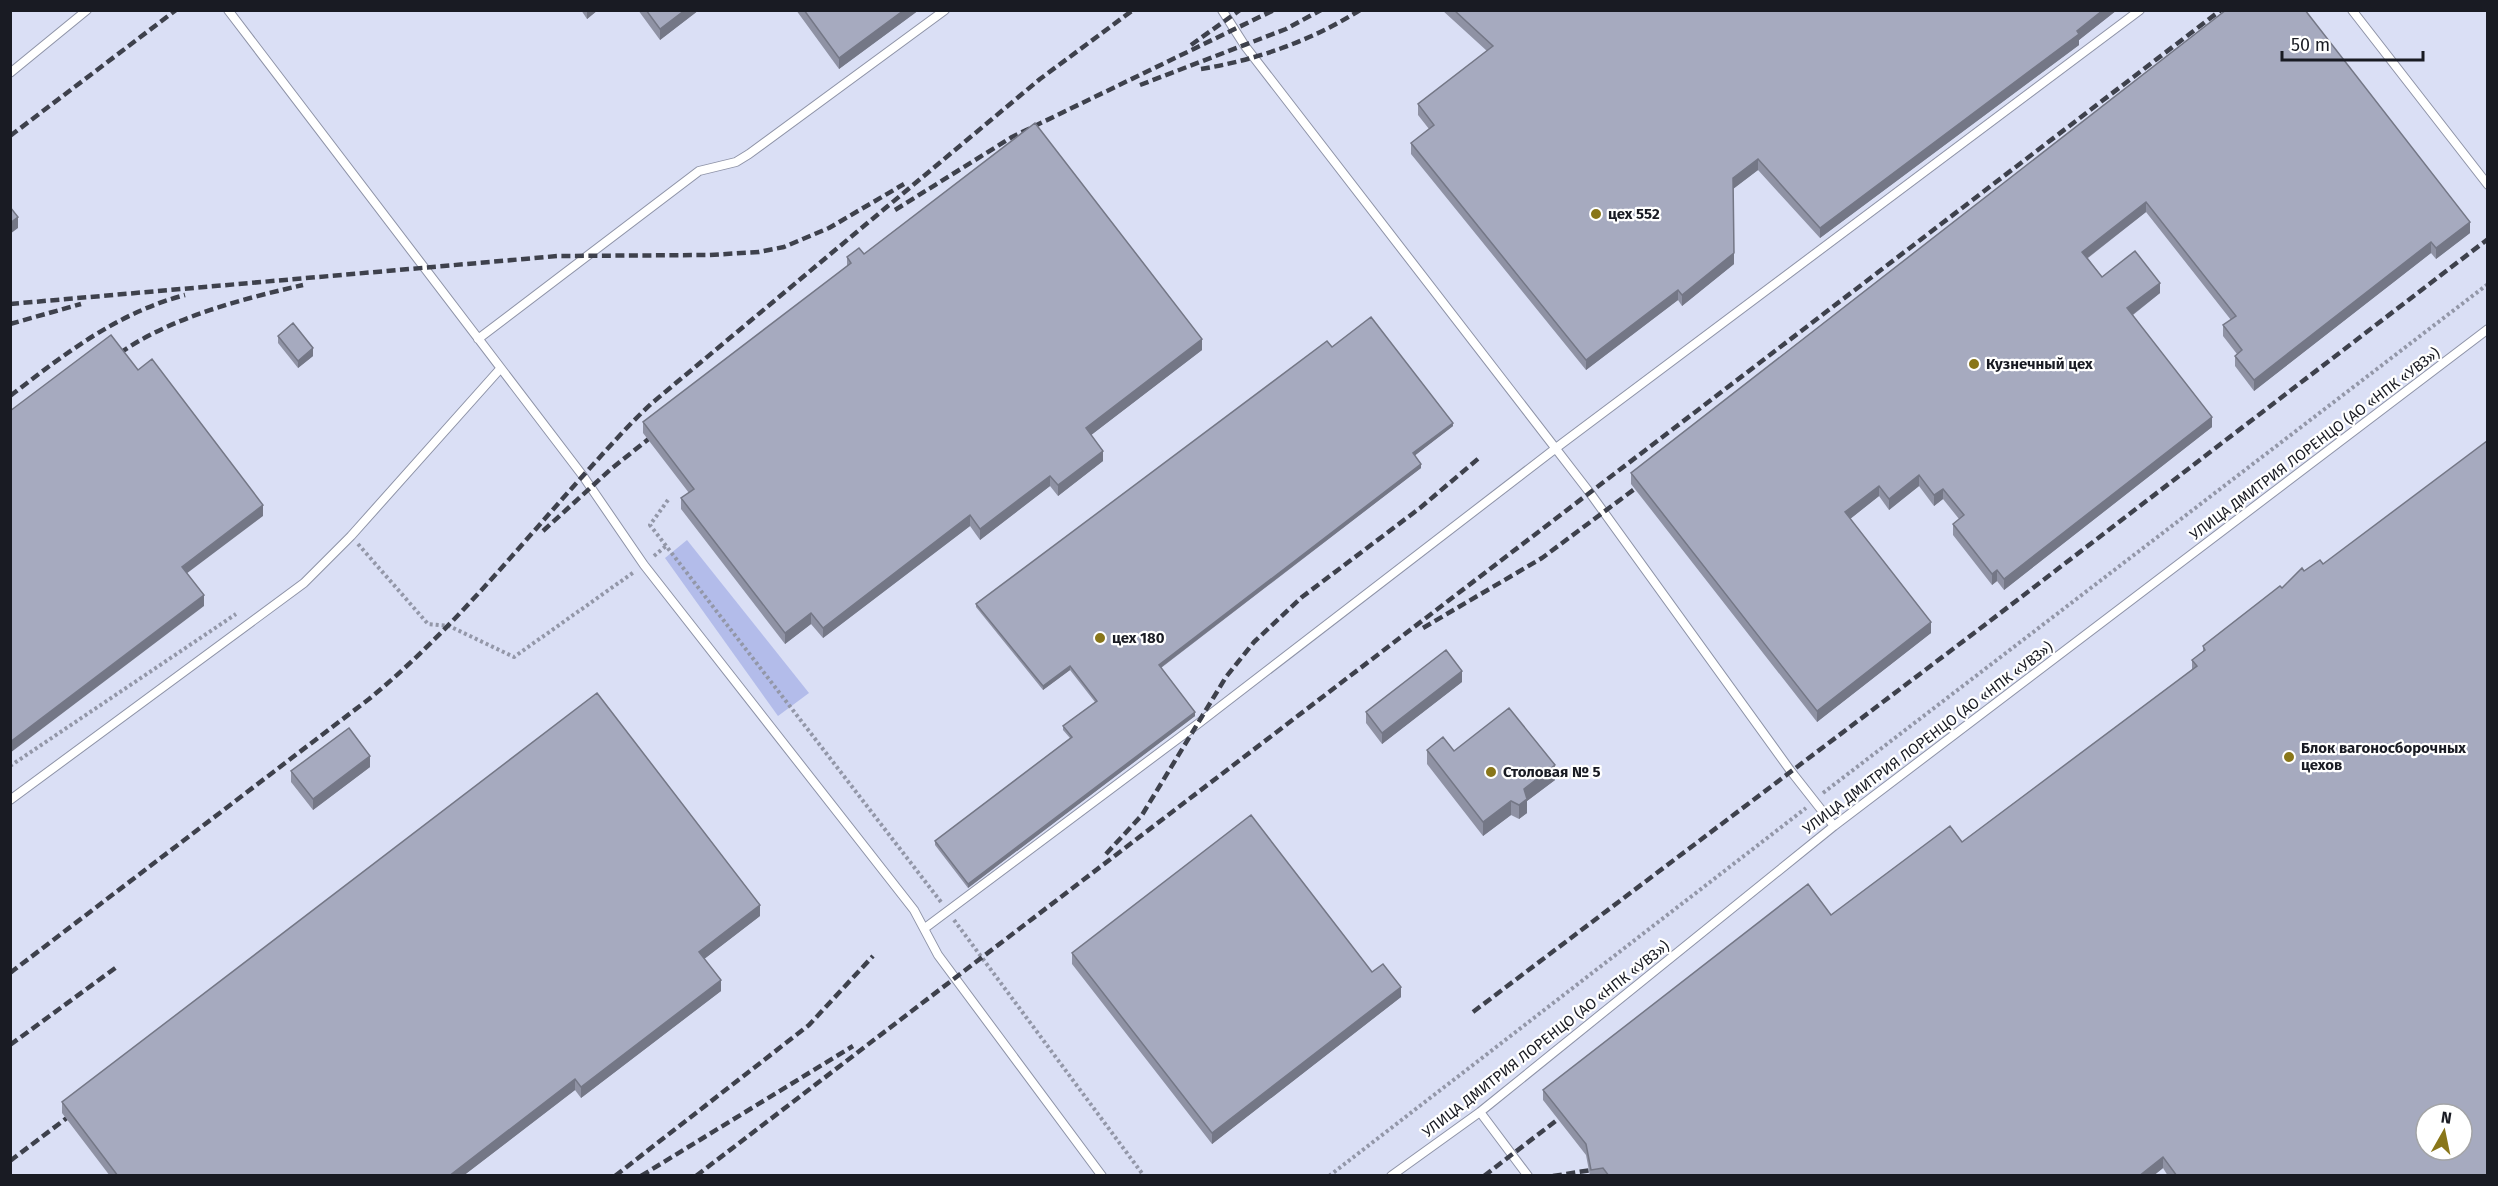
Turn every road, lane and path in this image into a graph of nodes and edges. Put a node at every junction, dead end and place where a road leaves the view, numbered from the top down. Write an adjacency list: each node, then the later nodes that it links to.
1 (87, 10): 7 (lane)
2 (228, 10): 11 (lane)
3 (945, 10): 11 (lane)
4 (1222, 10): 13 (lane)
5 (2140, 10): 13 (lane)
6 (2352, 10): 8 (lane)
7 (10, 73)
8 (2487, 185)
9 (2487, 284): 21 (path)
10 (2487, 329): 22 (lane, УЛИЦА ДМИТРИЯ ЛОРЕНЦО (АО «НПК «УВЗ»))
11 (478, 339): 12 (lane)
12 (500, 369): 15 (lane); 17 (lane)
13 (1555, 450): 21 (lane); 23 (lane)
14 (668, 500): 16 (path)
15 (351, 536): 17 (path); 20 (lane)
16 (666, 546): 17 (path); 23 (path)
17 (644, 565): 24 (lane)
18 (244, 609): 19 (path)
19 (10, 766)
20 (10, 800)
21 (1815, 802): 22 (lane); 28 (path)
22 (1834, 826): 25 (lane, УЛИЦА ДМИТРИЯ ЛОРЕНЦО (АО «НПК «УВЗ»))
23 (947, 911): 24 (lane); 27 (path)
24 (925, 928): 26 (lane)
25 (1480, 1112): 29 (lane, УЛИЦА ДМИТРИЯ ЛОРЕНЦО (АО «НПК «УВЗ»)); 30 (lane)
26 (1102, 1176)
27 (1144, 1176)
28 (1329, 1176)
29 (1391, 1176)
30 (1528, 1176)

